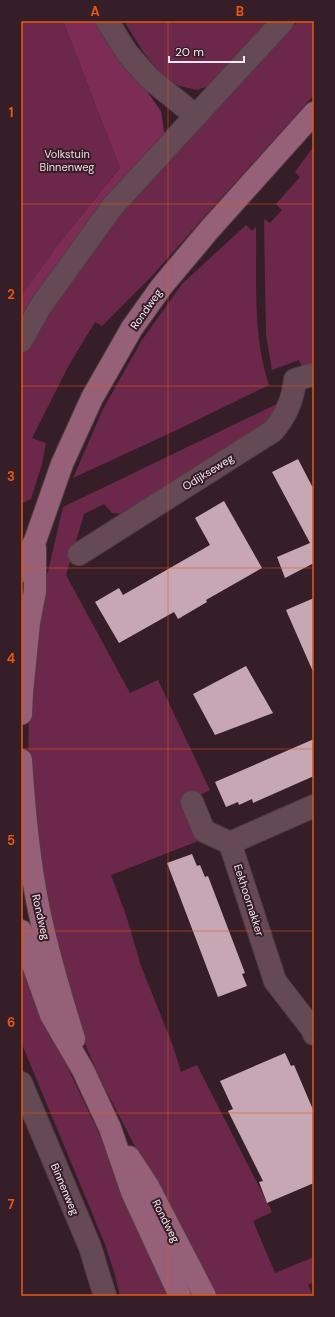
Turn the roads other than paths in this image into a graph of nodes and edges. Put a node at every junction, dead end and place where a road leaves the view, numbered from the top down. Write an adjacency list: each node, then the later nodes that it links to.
1 (107, 21): 4 (street)
2 (283, 21): 4 (street)
3 (314, 113): 7 (main road, Rondweg)
4 (196, 116): 5 (street)
5 (21, 341)
6 (314, 374): 8 (street, Odijkseweg)
7 (35, 541): 9 (main road, Rondweg); 10 (main road, Rondweg)
8 (79, 554)
9 (21, 572)
10 (21, 714)
11 (21, 760): 17 (main road, Rondweg)
12 (192, 802): 14 (street)
13 (314, 806): 14 (street)
14 (230, 843): 16 (street, Eekhoornakker)
15 (21, 931): 17 (main road, Rondweg)
16 (314, 1034)
17 (83, 1070): 19 (main road, Rondweg)
18 (21, 1083): 20 (street, Binnenweg)
19 (110, 1128): 21 (main road, Rondweg); 22 (main road, Rondweg)
20 (105, 1296)
21 (180, 1296)
22 (204, 1296)

